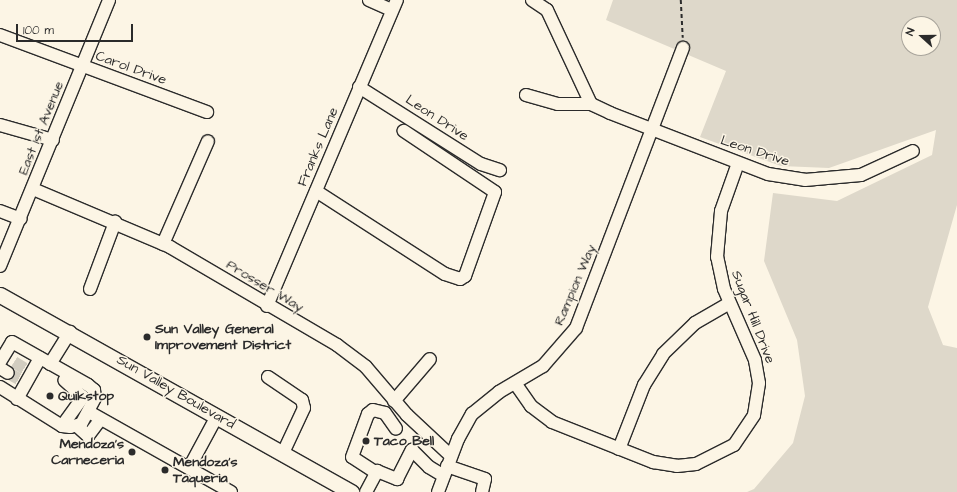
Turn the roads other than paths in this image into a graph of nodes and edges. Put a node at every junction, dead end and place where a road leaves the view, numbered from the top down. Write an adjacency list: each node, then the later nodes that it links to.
1 (109, 0): 7 (street, East 1st Avenue)
2 (369, 0): 4 (street)
3 (532, 0): 10 (street)
4 (394, 5): 8 (street, Franks Lane)
5 (0, 35): 7 (street, Carol Drive)
6 (683, 48): 13 (street, Rampion Way)
7 (82, 66): 11 (street, Carol Drive); 15 (street, East 1st Avenue)
8 (359, 87): 19 (street, Leon Drive); 21 (street, Franks Lane)
9 (526, 95): 10 (street, Leon Drive)
10 (591, 104): 13 (street, Leon Drive)
11 (207, 112)
12 (0, 125): 15 (street)
13 (653, 130): 18 (street, Leon Drive); 36 (street, Rampion Way)
14 (404, 131): 21 (street)
15 (53, 140): 20 (street, East 1st Avenue)
16 (208, 141): 25 (street)
17 (913, 151): 18 (street, Leon Drive)
18 (738, 163): 29 (street, Sugar Hill Drive)
19 (500, 170)
20 (33, 189): 23 (street, East 1st Avenue); 24 (street, Prosser Way)
21 (316, 191): 30 (street, Franks Lane)
22 (0, 211): 23 (street)
23 (21, 219): 26 (street, East 1st Avenue)
24 (115, 222): 25 (street, Prosser Way); 27 (street)
25 (163, 244): 30 (street, Prosser Way)
26 (0, 266)
27 (90, 289)
28 (0, 294): 31 (main road, Sun Valley Boulevard)
29 (729, 303): 45 (street); 45 (street, Sugar Hill Drive)
30 (267, 306): 39 (street, Prosser Way)
31 (70, 332): 33 (street); 41 (main road, Sun Valley Boulevard)
32 (430, 359): 39 (street)
33 (48, 363): 34 (street); 38 (street); 40 (street); 43 (street)
34 (5, 364)
35 (268, 377): 46 (street)
36 (515, 383): 45 (street, Sugar Hill Drive); 47 (street, Rampion Way)
37 (0, 387): 38 (street)
38 (17, 399): 43 (street)
39 (394, 401): 47 (street, Prosser Way)
40 (89, 412): 42 (street); 43 (street)
41 (218, 416): 46 (main road, Sun Valley Boulevard); 48 (street)
42 (101, 419): 43 (street); 48 (street)
43 (69, 424)
44 (396, 429): 49 (street)
45 (619, 449)
46 (283, 453): 50 (main road, Sun Valley Boulevard)
47 (447, 466): 49 (street); 53 (street, Rampion Way); 54 (street)
48 (189, 468): 51 (street)
49 (375, 472): 52 (street)
50 (346, 491)
51 (230, 492)
52 (366, 492)
53 (438, 492)
54 (482, 492)

